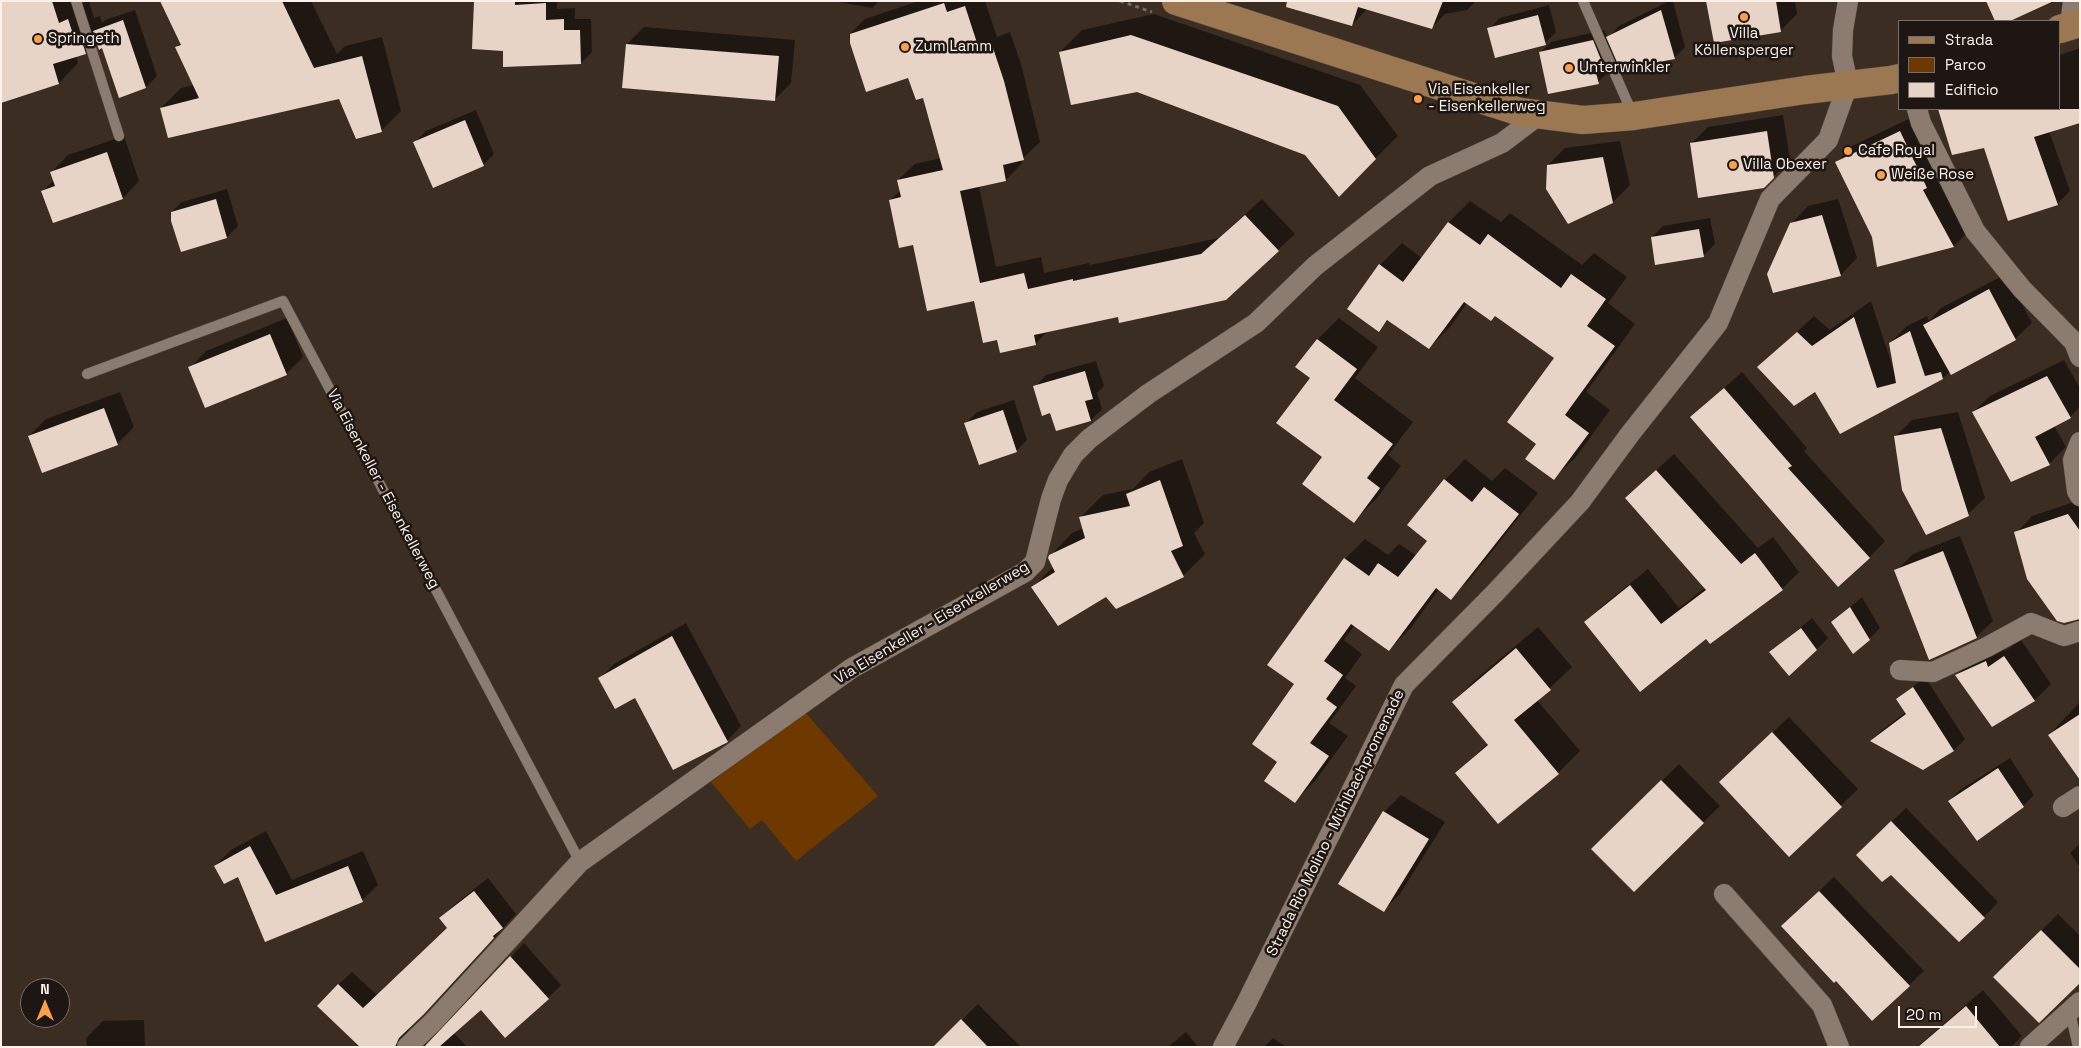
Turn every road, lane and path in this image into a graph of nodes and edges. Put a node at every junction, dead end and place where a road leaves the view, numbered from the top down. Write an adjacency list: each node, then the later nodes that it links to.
1 (76, 1): 11 (lane)
2 (1176, 1): 9 (main road)
3 (1583, 1): 10 (lane)
4 (1848, 1): 6 (street)
5 (1898, 78): 6 (main road)
6 (1848, 84): 7 (street); 10 (main road); 22 (street, Strada Rio Molino - Mühlbachpromenade)
7 (1898, 93)
8 (1917, 110): 12 (street)
9 (1539, 115): 10 (main road); 18 (street, Via Eisenkeller - Eisenkellerweg)
10 (1634, 116)
11 (118, 136)
12 (2080, 357)
13 (87, 374): 18 (lane, Via Eisenkeller - Eisenkellerweg)
14 (2080, 442): 15 (street)
15 (2080, 496)
16 (2080, 631): 17 (street)
17 (1900, 670)
18 (580, 862): 21 (street, Via Eisenkeller - Eisenkellerweg)
19 (1724, 894): 23 (street)
20 (2075, 1007): 24 (street); 25 (lane)
21 (406, 1047)
22 (1223, 1047)
23 (1839, 1047)
24 (2030, 1047)
25 (2078, 1047)

